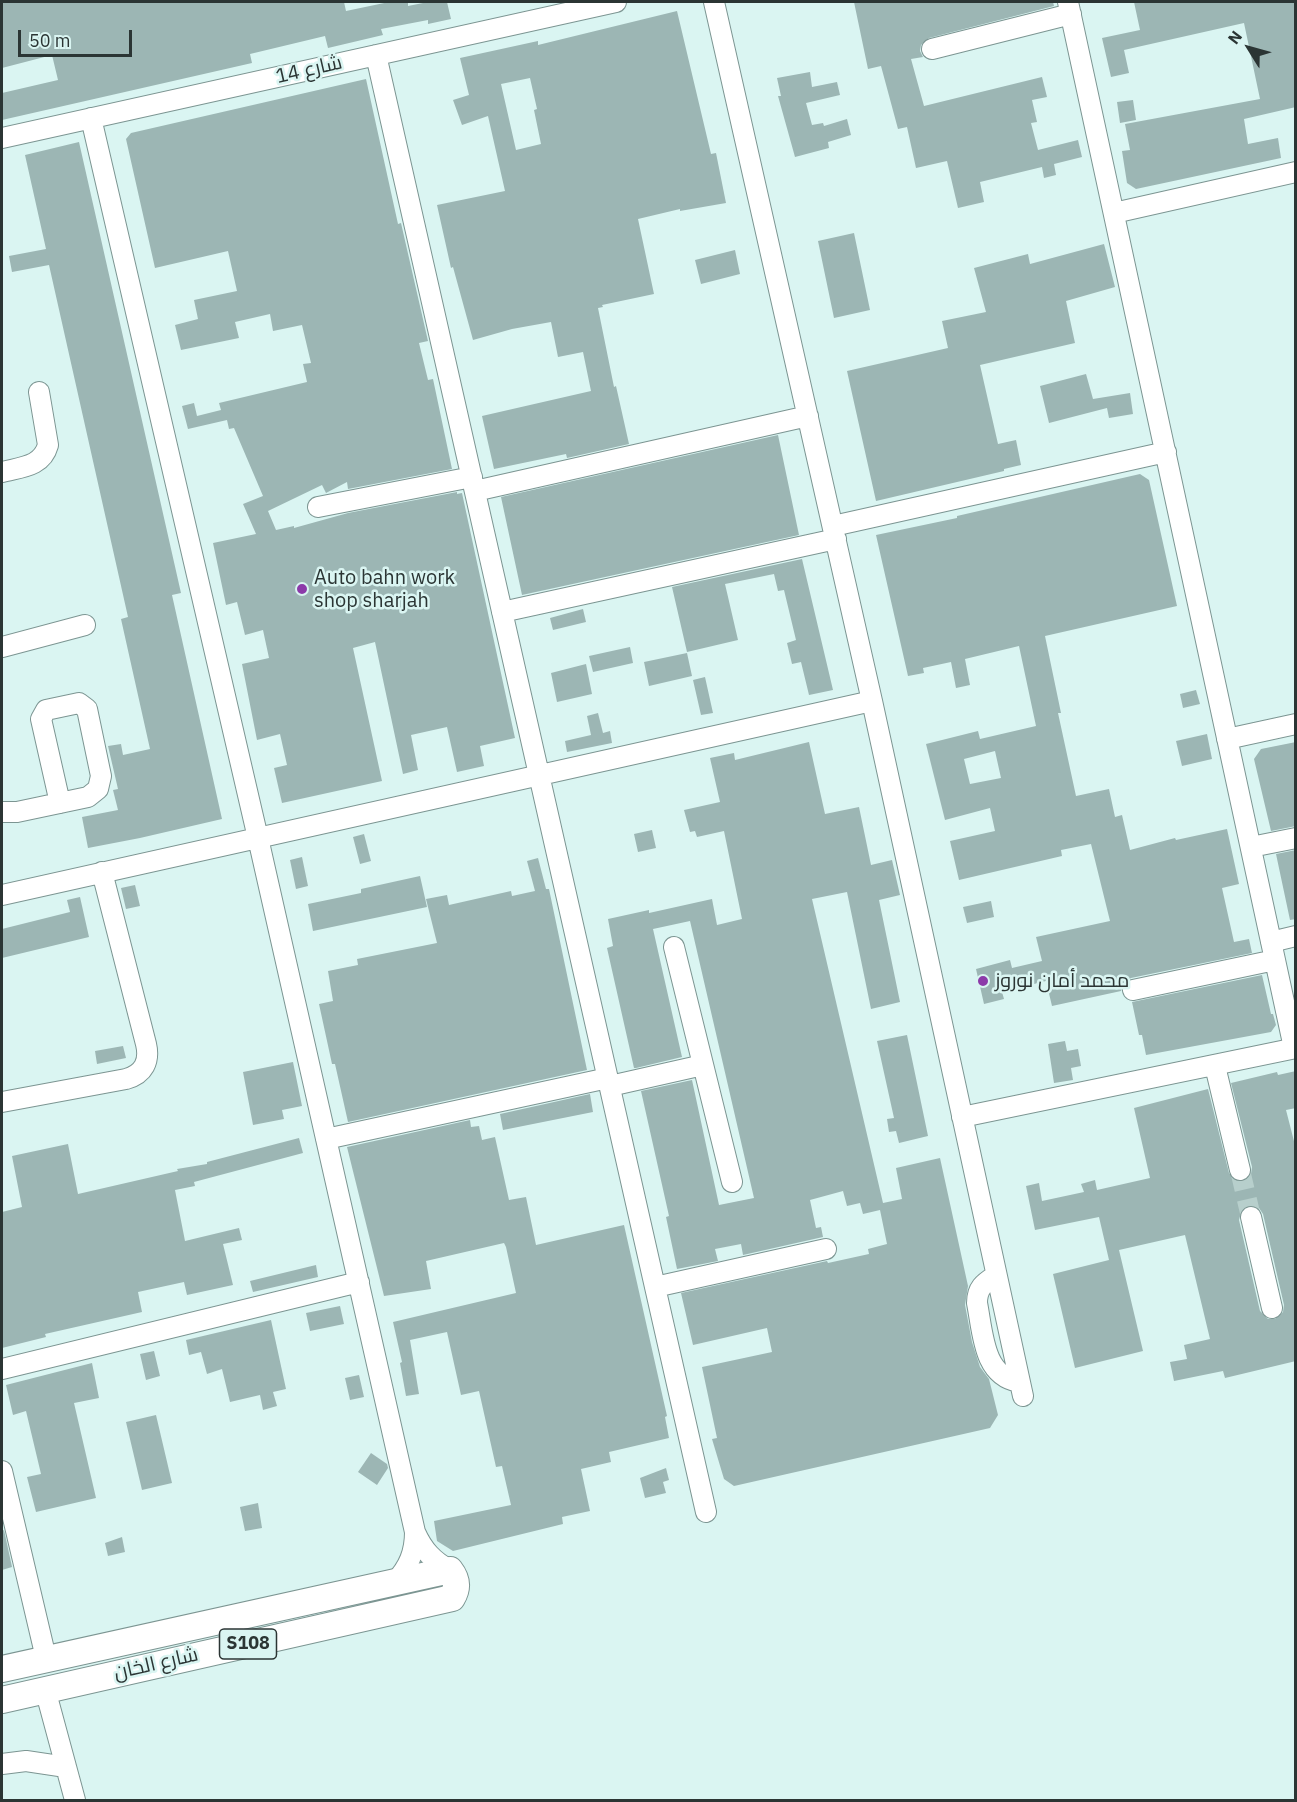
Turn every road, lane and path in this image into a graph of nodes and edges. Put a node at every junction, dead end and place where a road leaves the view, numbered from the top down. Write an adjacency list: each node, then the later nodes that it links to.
1 (616, 2): 5 (street, شارع 14)
2 (714, 2): 11 (street)
3 (1070, 8): 4 (street); 9 (street)
4 (932, 49)
5 (376, 55): 6 (street, شارع 14); 14 (street)
6 (91, 118): 7 (street, شارع 14); 27 (street)
7 (2, 138)
8 (1296, 172): 9 (street)
9 (1114, 213): 12 (street)
10 (39, 392): 13 (street)
11 (808, 416): 14 (street); 16 (street)
12 (1166, 452): 16 (street); 22 (street)
13 (2, 472)
14 (473, 484): 15 (street); 17 (street)
15 (318, 507)
16 (834, 532): 17 (street); 20 (street)
17 (502, 612): 23 (street)
18 (85, 625): 19 (street)
19 (2, 647)
20 (872, 701): 23 (street); 40 (street)
21 (1296, 724): 22 (street)
22 (1227, 739): 28 (street)
23 (539, 775): 27 (street); 38 (street)
24 (60, 803): 24 (street); 25 (street)
25 (2, 812)
26 (1296, 837): 28 (street)
27 (258, 838): 29 (street); 41 (street)
28 (1251, 848): 33 (street)
29 (102, 872): 30 (street); 39 (street)
30 (2, 895)
31 (1296, 936): 33 (street)
32 (674, 947): 36 (street)
33 (1273, 951): 34 (street); 35 (street)
34 (1133, 990)
35 (1295, 1048): 37 (street)
36 (703, 1065): 38 (street); 43 (street)
37 (1215, 1066): 40 (street); 42 (street)
38 (609, 1082): 41 (street); 47 (street)
39 (2, 1102)
40 (962, 1118): 50 (street)
41 (327, 1139): 46 (street)
42 (1240, 1170)
43 (732, 1182)
44 (1251, 1217): 48 (street)
45 (826, 1249): 47 (street)
46 (359, 1282): 49 (street); 53 (street)
47 (655, 1287): 52 (street)
48 (1272, 1308)
49 (2, 1369)
50 (1021, 1389)
51 (2, 1471): 56 (street)
52 (706, 1512)
53 (415, 1532): 54 (street); 55 (street)
54 (450, 1570): 55 (main road, شارع الخان / S108); 58 (main road, شارع الخان / S108)
55 (396, 1582): 56 (main road, شارع الخان / S108)
56 (46, 1658): 57 (main road, شارع الخان / S108)
57 (2, 1669)
58 (45, 1689): 59 (main road, شارع الخان / S108); 61 (street)
59 (2, 1700)
60 (2, 1764): 61 (street)
61 (66, 1767): 62 (street)
62 (75, 1800)

